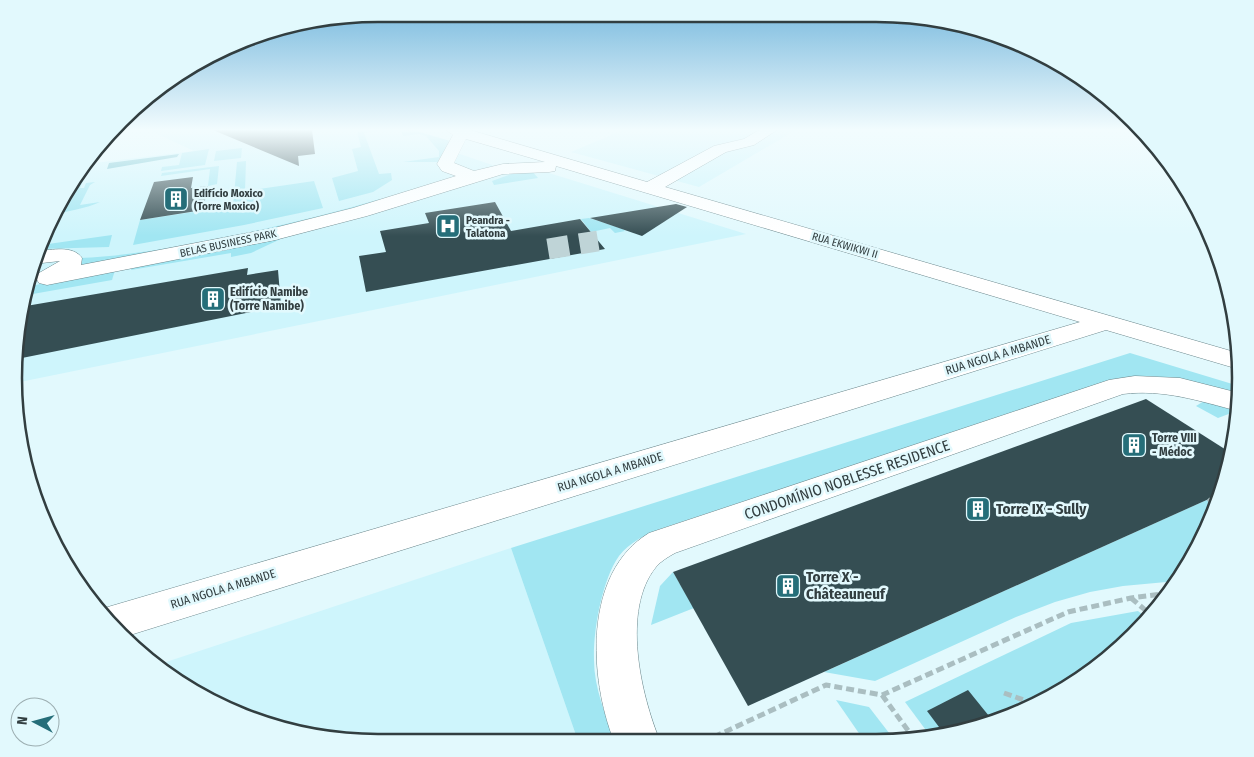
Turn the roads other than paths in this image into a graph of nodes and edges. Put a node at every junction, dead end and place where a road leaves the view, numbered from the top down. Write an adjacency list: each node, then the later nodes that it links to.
1 (459, 165): 6 (street, BELAS BUSINESS PARK)
2 (469, 165): 9 (street, BELAS BUSINESS PARK)
3 (497, 165): 7 (street, BELAS BUSINESS PARK)
4 (573, 165): 7 (street, RUA EKWIKWI II)
5 (690, 165): 8 (street)
6 (448, 167): 9 (street, BELAS BUSINESS PARK)
7 (579, 167): 8 (street, RUA EKWIKWI II)
8 (649, 188): 13 (street, RUA EKWIKWI II)
9 (401, 194): 10 (street, BELAS BUSINESS PARK); 12 (street, BELAS BUSINESS PARK)
10 (61, 255): 11 (street, BELAS BUSINESS PARK); 12 (street, BELAS BUSINESS PARK)
11 (44, 257)
12 (38, 280)
13 (1107, 322): 14 (street, RUA EKWIKWI II); 16 (street, RUA NGOLA A MBANDE)
14 (1231, 359)
15 (1231, 400): 17 (street, CONDOMÍNIO NOBLESSE RESIDENCE)
16 (118, 621)
17 (634, 734)

